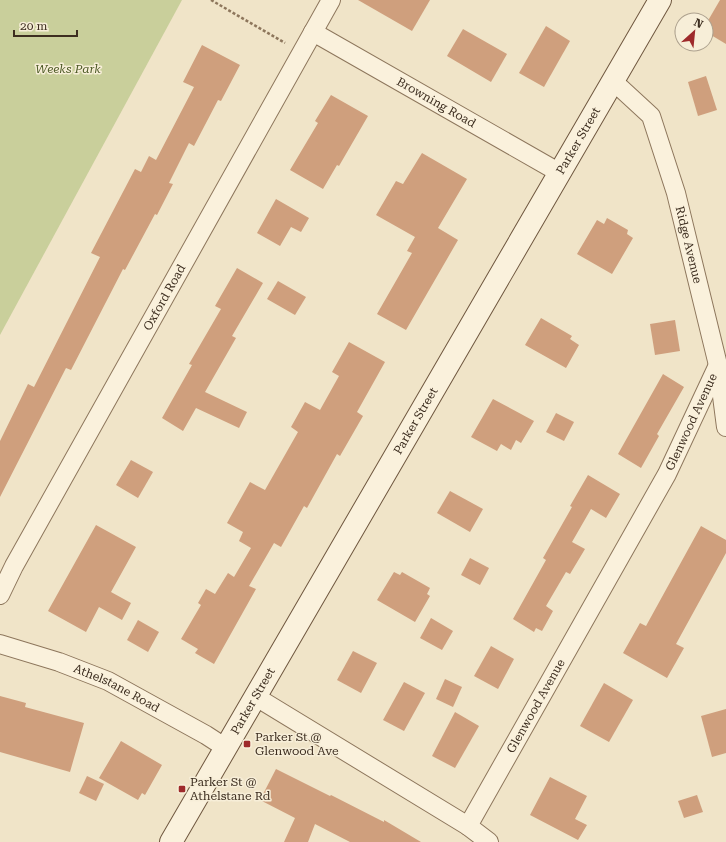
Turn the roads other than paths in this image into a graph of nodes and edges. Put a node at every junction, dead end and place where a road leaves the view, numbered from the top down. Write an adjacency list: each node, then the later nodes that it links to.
1 (331, 0): 3 (street, Oxford Road)
2 (660, 0): 4 (main road, Parker Street)
3 (313, 32): 5 (street, Browning Road); 8 (street, Oxford Road)
4 (613, 81): 5 (main road, Parker Street); 6 (street, Ridge Avenue)
5 (560, 173): 10 (main road, Parker Street)
6 (718, 365): 7 (street, Ridge Avenue); 12 (street, Glenwood Avenue)
7 (726, 426)
8 (0, 595)
9 (0, 644): 11 (street, Athelstane Road)
10 (256, 697): 11 (main road, Parker Street); 12 (street)
11 (226, 748): 13 (main road, Parker Street)
12 (468, 826): 14 (street)
13 (172, 842)
14 (489, 842)

